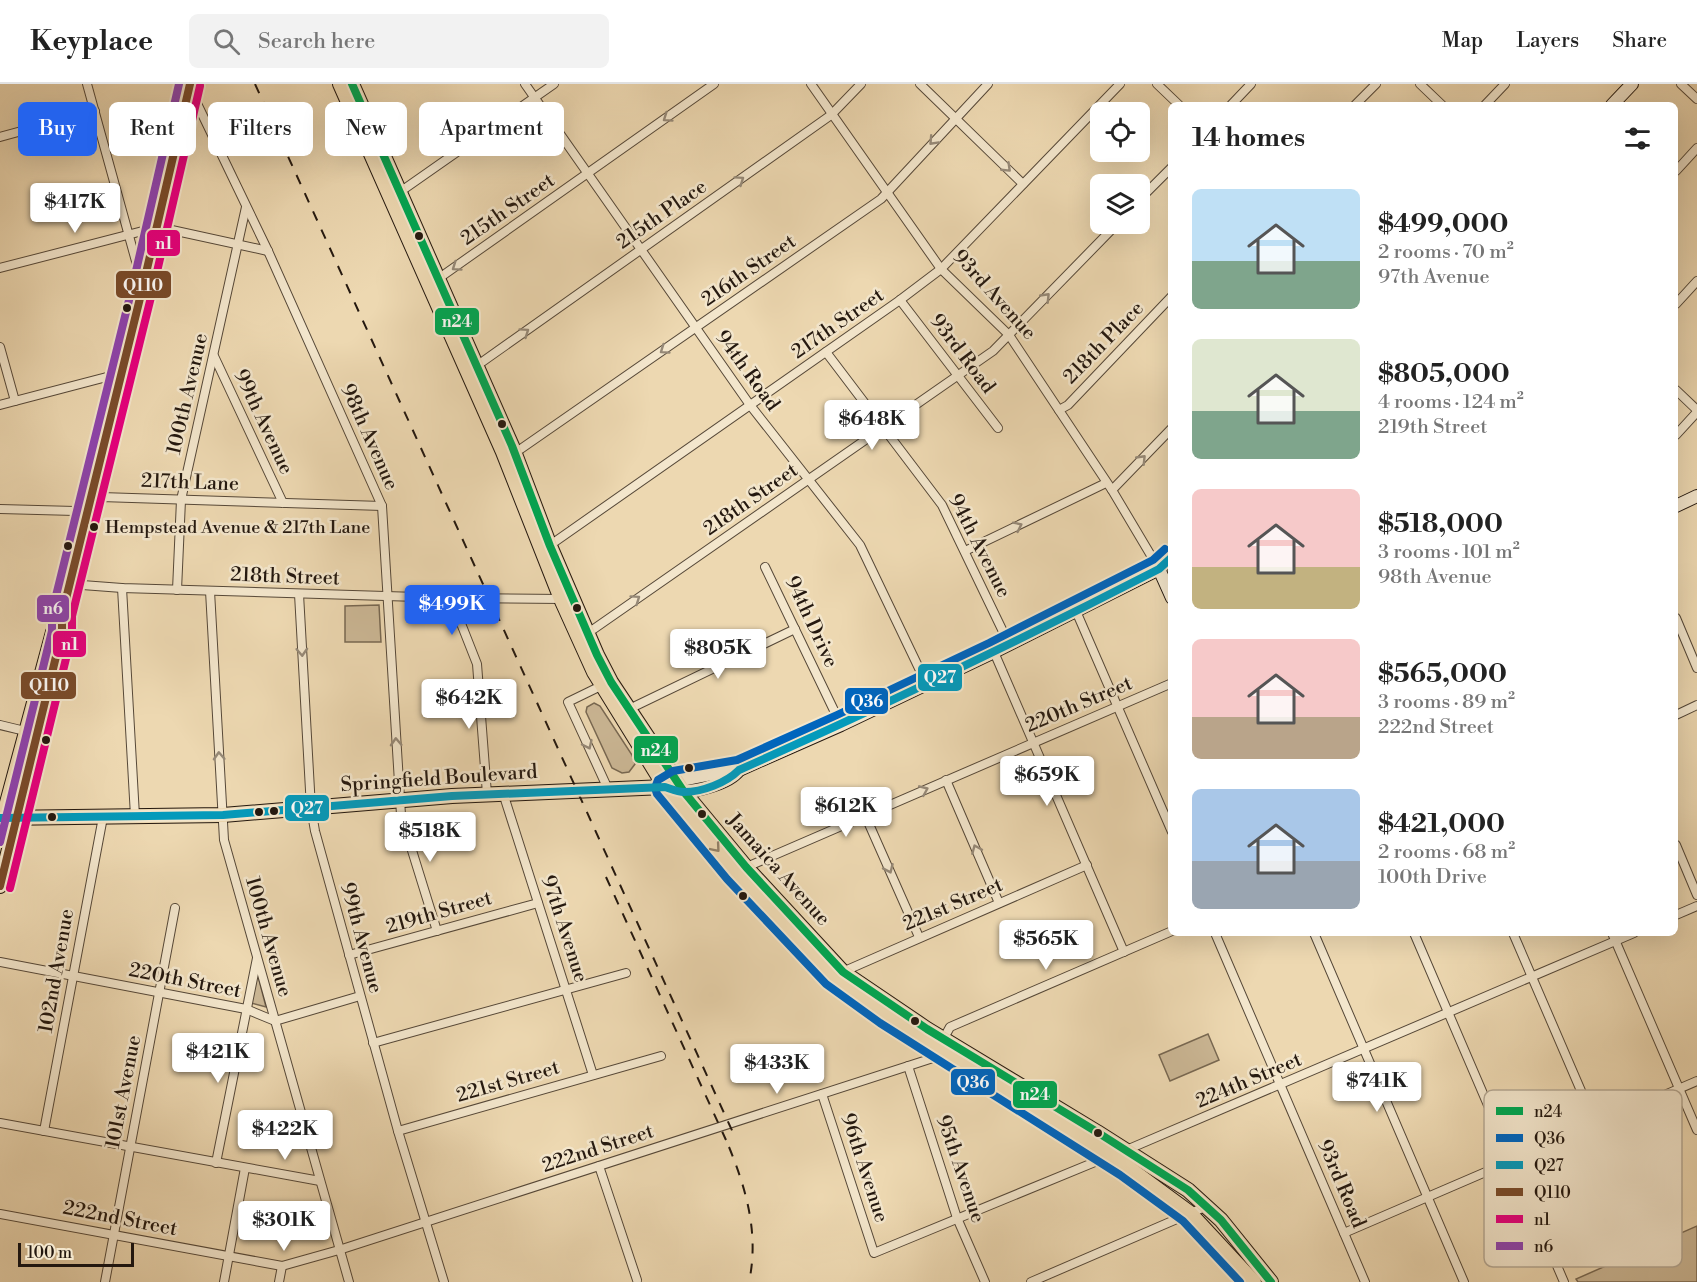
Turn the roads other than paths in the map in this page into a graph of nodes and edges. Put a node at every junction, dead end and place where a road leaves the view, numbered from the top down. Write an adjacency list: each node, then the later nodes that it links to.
1 (87, 84): 22 (street)
2 (340, 84): 41 (main road, Jamaica Avenue)
3 (352, 84): 41 (main road, Jamaica Avenue)
4 (525, 84): 20 (street, 94th Road)
5 (554, 84): 20 (street)
6 (714, 84): 37 (street, 215th Street, one-way to 37)
7 (811, 84): 29 (street, 93rd Avenue)
8 (861, 84): 29 (street, 215th Place)
9 (920, 84): 30 (street)
10 (988, 84): 30 (street, 216th Street)
11 (1119, 84): 38 (street, 217th Street)
12 (1157, 84): 23 (street)
13 (1251, 84): 24 (street)
14 (1376, 84): 25 (street)
15 (1420, 84): 26 (street)
16 (1505, 84): 27 (street)
17 (1632, 84): 28 (main road)
18 (1681, 84): 21 (street)
19 (190, 85): 42 (street, 98th Avenue); 43 (main road)
20 (534, 98): 37 (street, 94th Road); 41 (street)
21 (1697, 99)
22 (92, 102)
23 (1176, 102)
24 (1234, 102)
25 (1358, 102)
26 (1439, 102)
27 (1488, 102)
28 (1615, 102)
29 (831, 115): 40 (street, 93rd Avenue); 47 (street, 215th Place, one-way to 29)
30 (955, 118): 38 (street, one-way to 38); 40 (street, 216th Street, one-way to 40)
31 (97, 122): 44 (street)
32 (18, 132): 33 (street)
33 (0, 137)
34 (1697, 148): 35 (street)
35 (1678, 169)
36 (1168, 171): 39 (street)
37 (588, 174): 47 (street, 94th Road); 52 (street, 215th Street, one-way to 52)
38 (1023, 184): 50 (street, 217th Street)
39 (1150, 189)
40 (885, 192): 50 (street, 93rd Avenue); 57 (street, 216th Street)
41 (395, 195): 52 (main road, Jamaica Avenue)
42 (246, 207): 46 (street, 100th Avenue); 48 (street, 98th Avenue)
43 (158, 226): 44 (street); 46 (street); 53 (main road)
44 (128, 233): 49 (street); 53 (street)
45 (1107, 234): 58 (street, 218th Street, one-way to 45)
46 (238, 244): 48 (street); 61 (street, 100th Avenue)
47 (642, 250): 57 (street, 94th Road); 62 (street, 215th Place, one-way to 47)
48 (268, 251): 83 (street, 98th Avenue)
49 (0, 268)
50 (941, 269): 54 (street, 217th Street); 58 (street, 93rd Avenue)
51 (1697, 281): 56 (street)
52 (433, 282): 62 (main road, Jamaica Avenue)
53 (143, 286): 63 (main road)
54 (900, 300): 60 (street, 217th Street); 64 (street, 93rd Road)
55 (1168, 300): 69 (street, 218th Place)
56 (1678, 302)
57 (696, 328): 68 (street, 94th Road); 75 (street, 216th Street, one-way to 75)
58 (1009, 335): 64 (street, 218th Street); 69 (street, 93rd Avenue)
59 (0, 347): 66 (street)
60 (826, 352): 68 (street, 217th Street); 71 (street, 94th Avenue)
61 (214, 355): 79 (street, 100th Avenue); 80 (street, 99th Avenue)
62 (472, 369): 75 (main road, Jamaica Avenue)
63 (122, 373): 66 (street); 81 (main road)
64 (958, 376): 71 (street, 218th Street); 72 (street, 93rd Road)
65 (1678, 392): 70 (street)
66 (15, 401): 67 (street)
67 (0, 405)
68 (750, 405): 76 (street, 94th Road); 85 (street, 217th Street)
69 (1059, 410): 77 (street, 93rd Avenue)
70 (1697, 411): 74 (street)
71 (883, 428): 76 (street, 218th Street); 86 (street, 94th Avenue)
72 (998, 428)
73 (1168, 432): 77 (street, one-way to 73)
74 (1678, 433)
75 (510, 456): 85 (main road, Jamaica Avenue)
76 (808, 480): 104 (street, 218th Street, one-way to 76); 109 (street, 94th Road)
77 (1109, 486): 86 (street, one-way to 77); 89 (street, 93rd Avenue)
78 (1697, 496): 82 (main road)
79 (181, 500): 80 (street, 217th Lane); 81 (street, 217th Lane); 94 (street, 100th Avenue)
80 (283, 502): 83 (street, 217th Lane)
81 (89, 503): 84 (street, 217th Lane); 91 (main road)
82 (1678, 505)
83 (382, 506): 97 (street, 98th Avenue)
84 (0, 509)
85 (546, 548): 99 (main road, Jamaica Avenue)
86 (965, 551): 105 (street, 94th Avenue)
87 (1168, 560): 89 (main road, Springfield Boulevard)
88 (765, 567): 103 (street, 94th Drive)
89 (1159, 569): 90 (main road, 93rd Avenue); 93 (main road, 93rd Avenue); 100 (main road, Springfield Boulevard)
90 (1168, 581)
91 (69, 584): 92 (street, 218th Street); 101 (main road)
92 (122, 588): 94 (street, 218th Street); 128 (street)
93 (1168, 589)
94 (177, 590): 95 (street, 218th Street)
95 (210, 591): 96 (street, 218th Street); 126 (street, 100th Avenue, one-way to 95)
96 (299, 594): 97 (street, 218th Street); 125 (street, 99th Avenue, one-way to 125)
97 (388, 596): 98 (street, 218th Street); 124 (street, 98th Avenue, one-way to 97)
98 (451, 598): 99 (street, 218th Street); 123 (street)
99 (566, 598): 104 (main road, Jamaica Avenue); 108 (main road, Jamaica Avenue)
100 (1076, 611): 105 (main road, Springfield Boulevard); 112 (street)
101 (62, 615): 117 (main road); 130 (main road)
102 (1678, 623): 107 (street)
103 (795, 629): 113 (street); 116 (street, 94th Drive)
104 (588, 633): 108 (main road, Jamaica Avenue)
105 (1009, 644): 106 (main road, Springfield Boulevard)
106 (994, 652): 109 (main road, Springfield Boulevard); 118 (street)
107 (1697, 668)
108 (606, 684): 113 (main road, Jamaica Avenue); 121 (street, one-way to 121)
109 (927, 685): 116 (main road, Springfield Boulevard)
110 (1168, 685): 112 (street, 220th Street)
111 (1697, 705): 114 (street)
112 (1117, 706): 118 (street, 220th Street); 132 (street)
113 (624, 711): 120 (main road, Jamaica Avenue)
114 (1678, 714)
115 (0, 725): 117 (street)
116 (841, 725): 120 (main road, Springfield Boulevard)
117 (25, 731): 131 (main road)
118 (1034, 743): 119 (street, 220th Street); 134 (street)
119 (946, 780): 127 (street, 220th Street, one-way to 119); 139 (street, one-way to 119)
120 (675, 786): 121 (main road, Springfield Boulevard); 135 (main road, Jamaica Avenue, one-way to 135); 135 (main road, Jamaica Avenue)
121 (608, 789): 122 (main road, Springfield Boulevard)
122 (503, 793): 123 (main road, Springfield Boulevard); 138 (street, 97th Avenue)
123 (487, 794): 124 (main road, Springfield Boulevard)
124 (399, 801): 125 (main road, Springfield Boulevard); 143 (street, 98th Avenue)
125 (311, 808): 126 (main road, Springfield Boulevard); 152 (street, 99th Avenue)
126 (223, 815): 128 (main road, Springfield Boulevard); 153 (street, 100th Avenue)
127 (865, 815): 135 (street, 220th Street); 149 (street, one-way to 149)
128 (135, 816): 129 (main road, Springfield Boulevard)
129 (103, 817): 130 (main road, Springfield Boulevard); 157 (street, 102nd Avenue)
130 (17, 818): 131 (main road, Springfield Boulevard); 136 (main road)
131 (1, 821)
132 (1168, 823)
133 (1678, 850): 137 (street)
134 (1086, 865): 139 (street, 221st Street); 151 (street)
135 (741, 869): 156 (main road, Jamaica Avenue)
136 (0, 886)
137 (1697, 895)
138 (538, 903): 143 (street, 219th Street); 159 (street, 97th Avenue)
139 (999, 903): 149 (street, 221st Street)
140 (1697, 906): 142 (street)
141 (175, 908): 160 (street, 101st Avenue)
142 (1678, 914)
143 (437, 931): 152 (street, 219th Street)
144 (1168, 934): 151 (street, 222nd Street)
145 (1216, 936): 172 (street, 93rd Road)
146 (1315, 936): 167 (street)
147 (1415, 936): 163 (street)
148 (1514, 936): 158 (street)
149 (919, 937): 156 (street, 221st Street)
150 (1614, 937): 158 (street, 224th Street); 173 (street)
151 (1124, 952): 166 (street, 222nd Street)
152 (349, 956): 161 (street, 99th Avenue)
153 (257, 957): 162 (street); 164 (street, 100th Avenue)
154 (0, 962): 157 (street, 220th Street)
155 (626, 973): 159 (street)
156 (838, 974): 166 (main road, Jamaica Avenue)
157 (73, 976): 160 (street, 220th Street); 180 (street, 102nd Avenue)
158 (1532, 977): 163 (street, 224th Street); 174 (street)
159 (566, 990): 165 (street); 170 (street, 97th Avenue)
160 (159, 992): 162 (street, 220th Street); 182 (street, 101st Avenue)
161 (360, 996): 164 (street); 165 (street, 99th Avenue)
162 (246, 1009): 164 (street, 220th Street); 185 (street)
163 (1448, 1013): 167 (street, 224th Street); 176 (street)
164 (275, 1021): 189 (street, 100th Avenue)
165 (373, 1043): 181 (street, 99th Avenue)
166 (941, 1043): 169 (street, 222nd Street); 183 (main road, Jamaica Avenue); 184 (main road, Jamaica Avenue)
167 (1364, 1049): 172 (street, 224th Street); 190 (street)
168 (662, 1056): 170 (street, 221st Street)
169 (908, 1066): 175 (street, 222nd Street); 194 (street, 95th Avenue)
170 (593, 1075): 181 (street, 221st Street)
171 (1697, 1081): 173 (street)
172 (1280, 1085): 183 (street, 224th Street); 196 (street, 93rd Road)
173 (1680, 1089)
174 (1581, 1090)
175 (822, 1094): 186 (street, 222nd Street); 199 (street, 96th Avenue)
176 (1484, 1094)
177 (1682, 1094): 179 (street)
178 (0, 1123): 180 (street)
179 (1697, 1130)
180 (44, 1131): 182 (street)
181 (398, 1131): 195 (street, 99th Avenue)
182 (131, 1147): 185 (street); 197 (street, 101st Avenue)
183 (1127, 1150): 184 (street, 224th Street); 191 (main road, Jamaica Avenue)
184 (1108, 1156): 192 (main road, Jamaica Avenue); 194 (street, 224th Street)
185 (216, 1163): 187 (street)
186 (599, 1166): 195 (street, 222nd Street); 203 (street)
187 (245, 1168): 189 (street); 200 (street)
188 (1484, 1173): 190 (street)
189 (320, 1181): 198 (street, 100th Avenue)
190 (1428, 1197): 196 (street); 214 (street)
191 (1207, 1206): 192 (street); 212 (main road, Jamaica Avenue)
192 (1190, 1213): 210 (street); 211 (main road, Jamaica Avenue)
193 (0, 1214): 197 (street, 222nd Street)
194 (957, 1218): 199 (street, 224th Street); 209 (street, 95th Avenue)
195 (425, 1222): 198 (street, 222nd Street); 208 (street, 99th Avenue)
196 (1344, 1233): 213 (street, 93rd Road)
197 (114, 1235): 200 (street, 222nd Street); 204 (street, 101st Avenue)
198 (339, 1250): 201 (street, 222nd Street); 207 (street, 100th Avenue)
199 (874, 1253)
200 (229, 1256): 201 (street, 222nd Street); 205 (street)
201 (282, 1266): 206 (street)
202 (1558, 1267): 215 (street)
203 (637, 1280)
204 (105, 1282)
205 (224, 1282)
206 (279, 1282)
207 (349, 1282)
208 (444, 1282)
209 (985, 1282)
210 (1031, 1282)
211 (1253, 1282)
212 (1271, 1282)
213 (1365, 1282)
214 (1464, 1282)
215 (1564, 1282)

